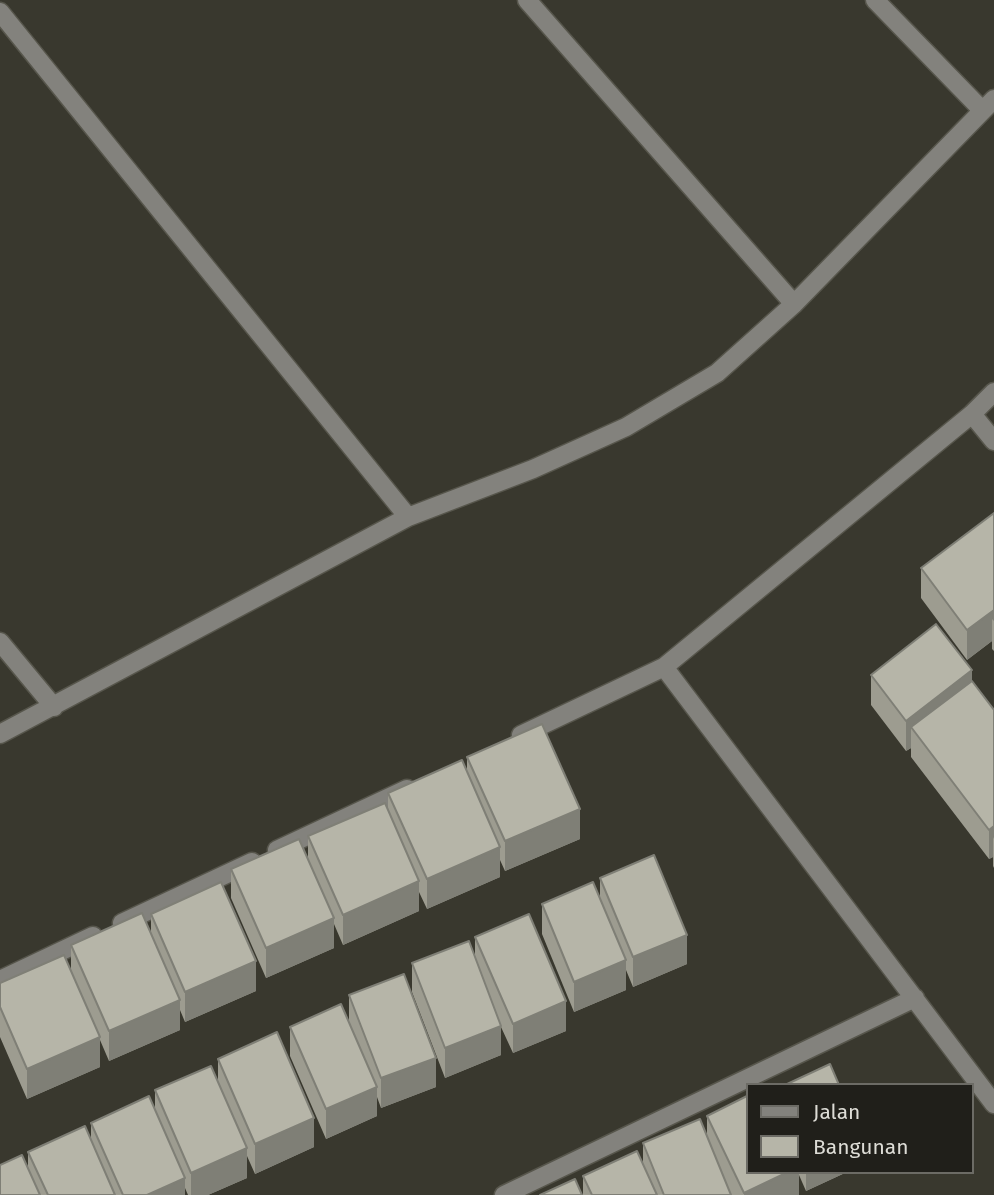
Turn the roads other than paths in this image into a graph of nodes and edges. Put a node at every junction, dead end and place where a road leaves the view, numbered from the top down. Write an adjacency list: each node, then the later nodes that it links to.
1 (527, 0): 5 (street)
2 (875, 0): 4 (street)
3 (0, 12): 9 (street)
4 (988, 104): 5 (street)
5 (794, 304): 9 (street)
6 (994, 392): 7 (street)
7 (972, 414): 8 (street); 11 (street)
8 (994, 441)
9 (408, 517): 12 (street)
10 (0, 642): 12 (street)
11 (664, 667): 14 (street); 17 (street)
12 (54, 707): 13 (street)
13 (0, 734)
14 (501, 744)
15 (426, 779): 16 (street)
16 (0, 980)
17 (915, 998): 18 (street); 19 (street)
18 (994, 1104)
19 (505, 1195)

